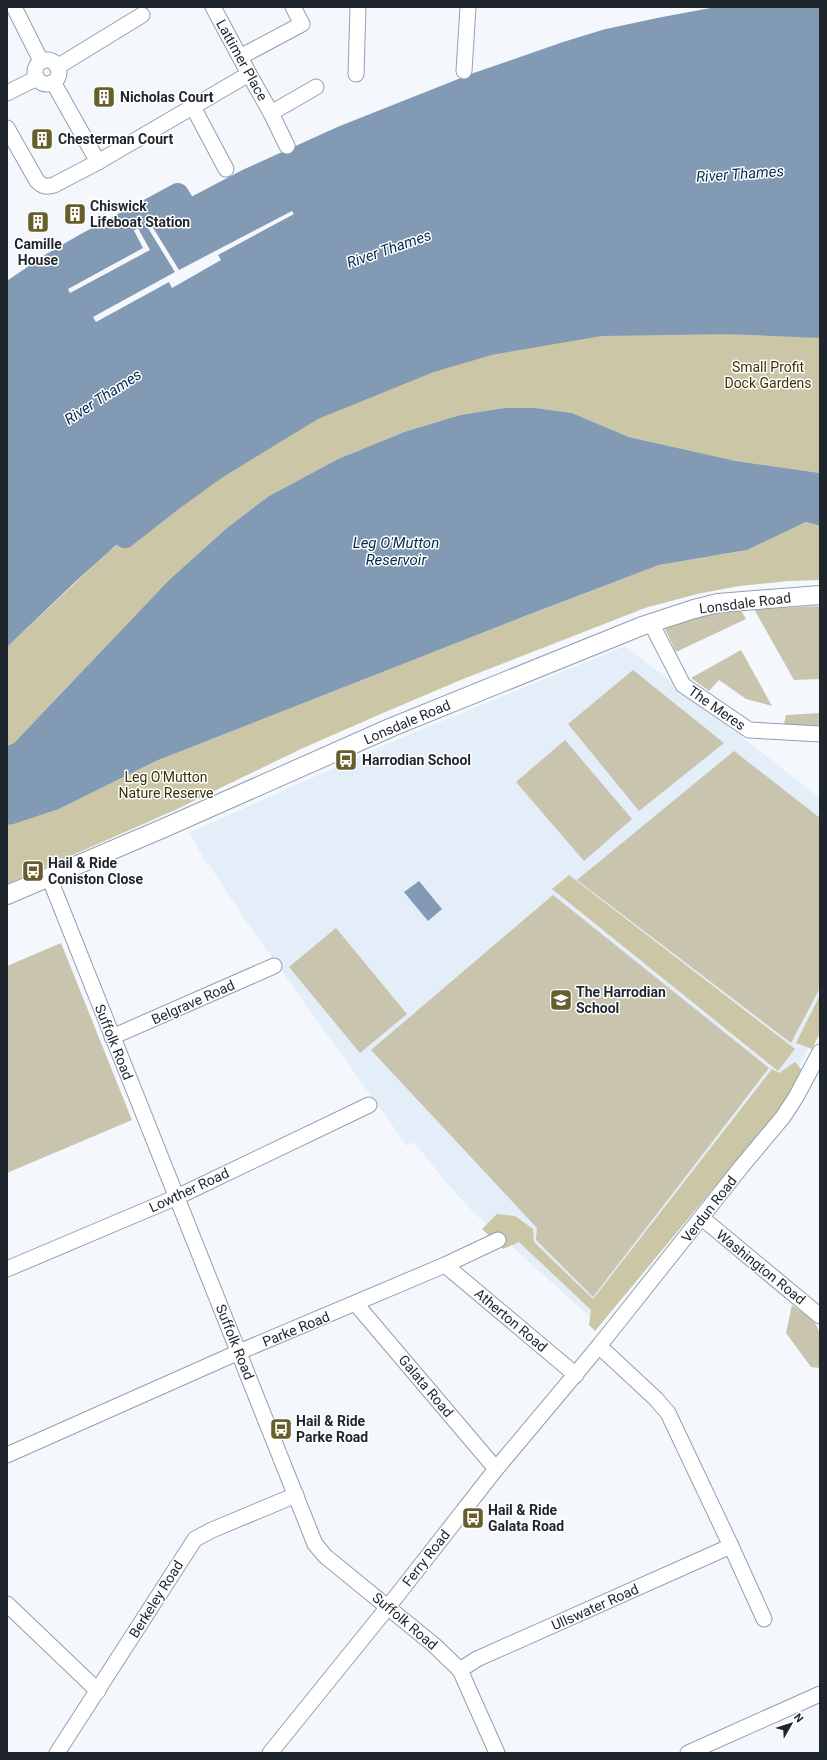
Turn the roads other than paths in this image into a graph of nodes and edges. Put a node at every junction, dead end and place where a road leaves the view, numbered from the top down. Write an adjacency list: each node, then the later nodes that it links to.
1 (14, 7): 8 (street)
2 (213, 7): 7 (street, Lattimer Place)
3 (293, 7): 7 (street)
4 (358, 7): 12 (street)
5 (468, 7): 10 (street)
6 (142, 15): 9 (street)
7 (240, 57): 11 (street, Lattimer Place)
8 (41, 61): 9 (street); 13 (street)
9 (58, 67): 14 (street)
10 (464, 71)
11 (249, 74): 17 (street); 18 (street, Lattimer Place)
12 (356, 74)
13 (37, 78): 14 (street); 16 (street)
14 (53, 82): 21 (street)
15 (316, 87): 18 (street, Lattimer Place)
16 (7, 93)
17 (193, 107): 21 (street); 22 (street)
18 (271, 113): 20 (street, Lattimer Place)
19 (7, 128): 21 (street)
20 (287, 146)
21 (98, 162)
22 (226, 169)
23 (820, 595): 24 (main road, Lonsdale Road)
24 (651, 623): 25 (street, The Meres); 26 (main road, Lonsdale Road)
25 (820, 734)
26 (49, 877): 27 (main road, Lonsdale Road); 29 (street, Suffolk Road)
27 (7, 895)
28 (274, 966): 29 (street, Belgrave Road)
29 (112, 1037): 33 (street, Suffolk Road)
30 (820, 1052): 31 (street, Verdun Road)
31 (816, 1069): 34 (street, Verdun Road)
32 (369, 1105): 33 (street, Lowther Road)
33 (177, 1197): 37 (street, Lowther Road); 41 (street, Suffolk Road)
34 (702, 1218): 39 (street, Washington Road); 40 (street, Verdun Road)
35 (498, 1240): 36 (street, Parke Road)
36 (445, 1265): 38 (street, Parke Road); 42 (street, Atherton Road)
37 (7, 1268)
38 (356, 1304): 41 (street, Parke Road); 44 (street, Galata Road)
39 (820, 1316)
40 (600, 1346): 42 (street, Ferry Road); 46 (street)
41 (239, 1352): 43 (street, Parke Road); 45 (street, Suffolk Road)
42 (576, 1375): 44 (street, Ferry Road)
43 (7, 1455)
44 (496, 1469): 48 (street, Ferry Road)
45 (296, 1495): 48 (street, Suffolk Road); 51 (street, Berkeley Road)
46 (731, 1546): 49 (street); 50 (street, Ullswater Road)
47 (7, 1604): 51 (street)
48 (388, 1606): 50 (street, Suffolk Road); 54 (street, Ferry Road)
49 (764, 1619)
50 (460, 1670): 55 (street, Suffolk Road)
51 (98, 1691): 53 (street, Berkeley Road)
52 (820, 1694): 56 (street)
53 (57, 1753)
54 (270, 1753)
55 (497, 1753)
56 (688, 1753)

